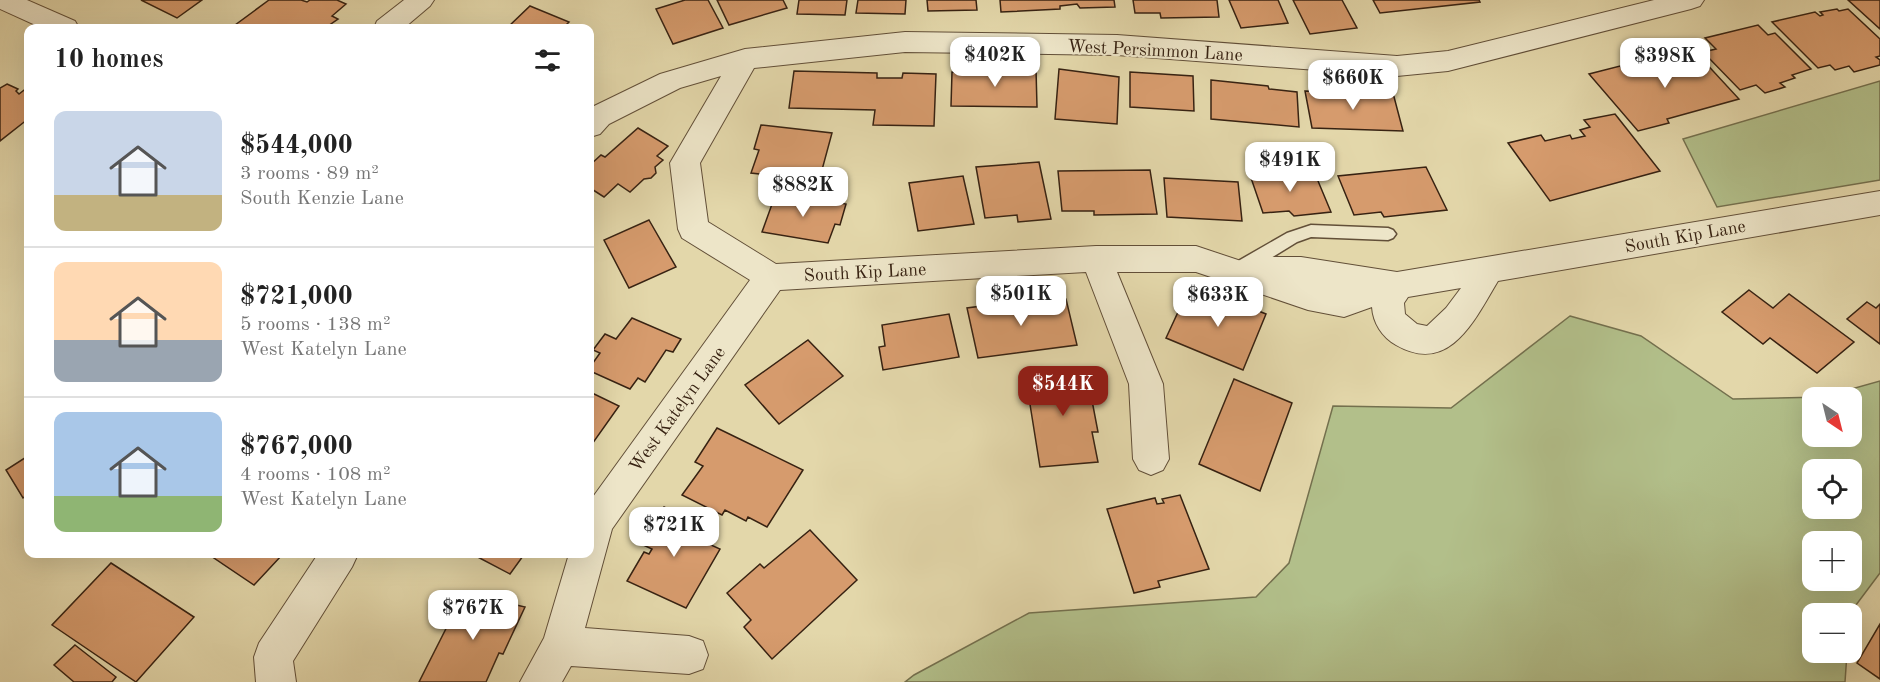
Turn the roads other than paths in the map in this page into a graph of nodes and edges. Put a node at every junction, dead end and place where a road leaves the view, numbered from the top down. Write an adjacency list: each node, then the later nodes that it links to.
1 (3, 0): 4 (street)
2 (421, 0): 5 (street)
3 (1692, 0): 6 (street, West Persimmon Lane)
4 (57, 24)
5 (392, 24)
6 (745, 59): 7 (street, West Persimmon Lane); 13 (street)
7 (594, 122)
8 (1880, 203): 11 (street, South Kip Lane)
9 (1388, 234): 12 (lane)
10 (1096, 259): 12 (street, South Kip Lane); 13 (street, South Kip Lane); 15 (street)
11 (1489, 269): 14 (street, South Kip Lane); 14 (street)
12 (1236, 271): 14 (street, South Kip Lane)
13 (771, 277): 16 (street, West Katelyn Lane)
14 (1399, 285)
15 (1151, 459)
16 (594, 529)
17 (336, 558): 21 (street)
18 (586, 558): 19 (street)
19 (561, 646): 20 (street); 22 (street)
20 (689, 655)
21 (276, 682)
22 (540, 682)

